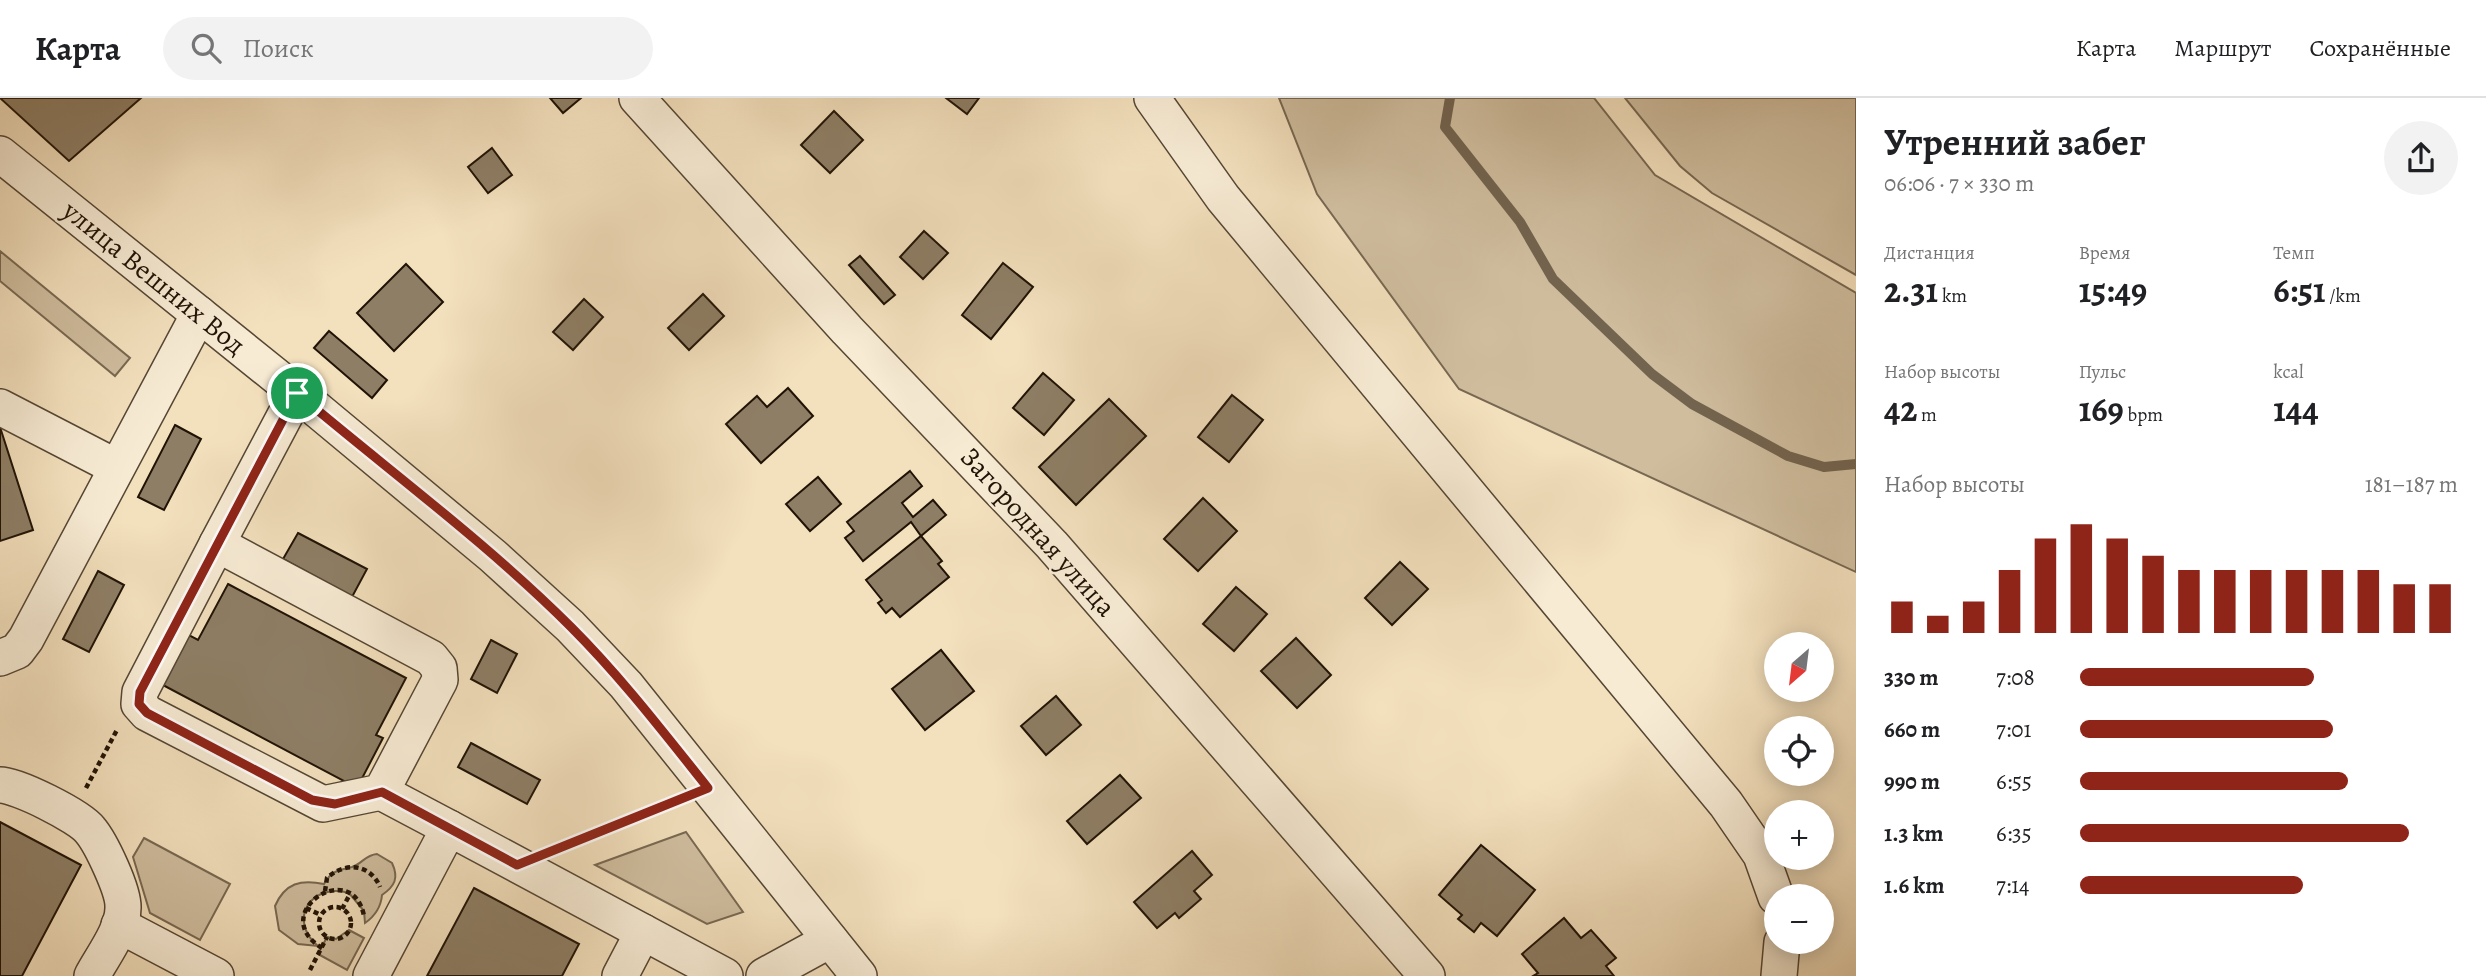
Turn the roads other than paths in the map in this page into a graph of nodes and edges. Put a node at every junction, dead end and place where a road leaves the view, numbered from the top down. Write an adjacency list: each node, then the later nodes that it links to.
1 (637, 98): 25 (street, Загородная улица)
2 (1152, 98): 13 (street)
3 (0, 154): 4 (street, улица Вешних Вод)
4 (199, 314): 5 (street, улица Вешних Вод); 7 (street)
5 (297, 393): 8 (street); 16 (street, улица Вешних Вод)
6 (0, 407): 7 (street)
7 (116, 467): 9 (street)
8 (218, 544): 11 (street); 11 (street)
9 (0, 658)
10 (0, 785): 14 (street)
11 (382, 792): 12 (street)
12 (449, 828): 15 (street); 20 (street)
13 (1771, 884)
14 (119, 925): 18 (street); 19 (street)
15 (643, 932): 21 (street); 22 (street)
16 (830, 940): 23 (street); 24 (street, улица Вешних Вод)
17 (1781, 954): 26 (street)
18 (92, 976)
19 (216, 976)
20 (371, 976)
21 (620, 976)
22 (725, 976)
23 (764, 976)
24 (859, 976)
25 (1427, 976)
26 (1779, 976)

